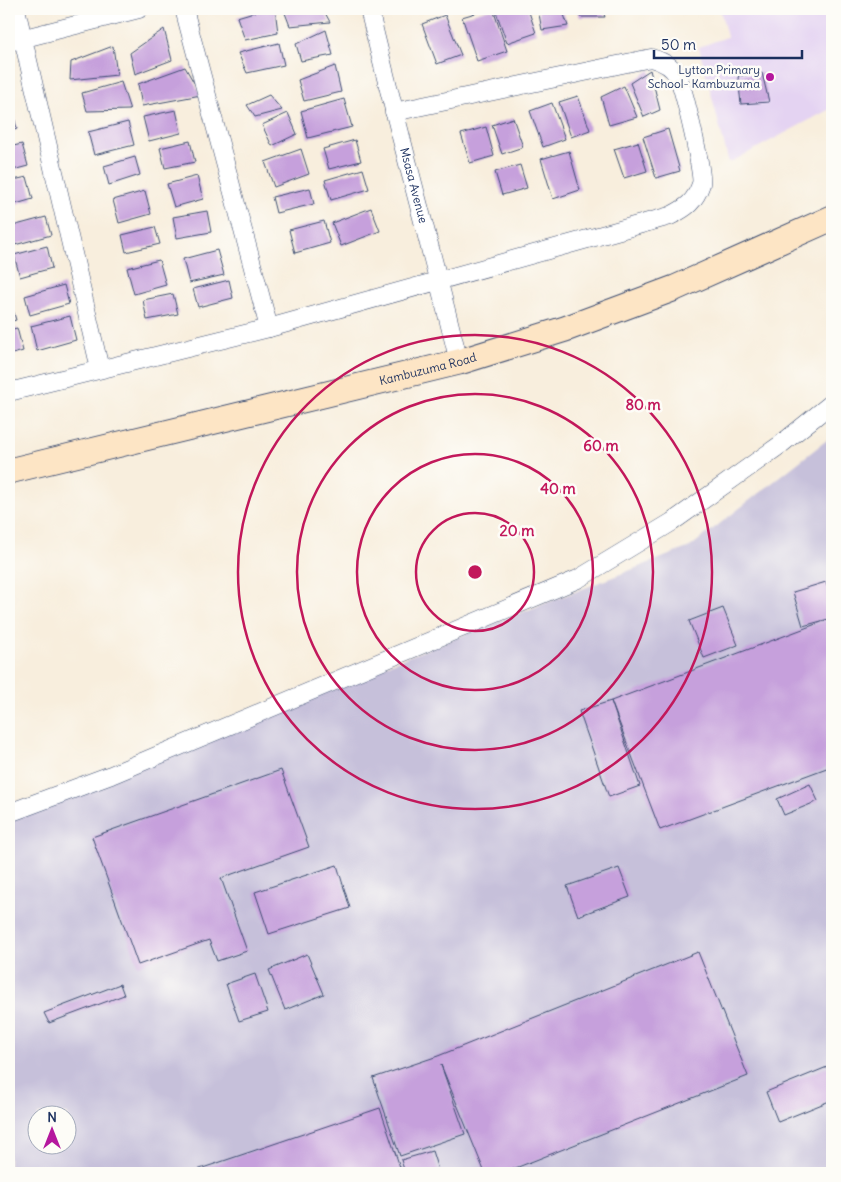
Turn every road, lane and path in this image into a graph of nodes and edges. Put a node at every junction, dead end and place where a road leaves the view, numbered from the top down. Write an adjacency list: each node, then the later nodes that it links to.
1 (16, 9): 5 (street)
2 (139, 9): 5 (street)
3 (184, 9): 9 (street)
4 (369, 9): 6 (street, Msasa Avenue)
5 (16, 40): 11 (street)
6 (394, 112): 8 (street, Msasa Avenue); 8 (street)
7 (830, 224): 10 (main road, Kambuzuma Road)
8 (439, 282): 9 (street); 10 (street, Msasa Avenue)
9 (268, 328): 11 (street)
10 (459, 362): 14 (main road, Kambuzuma Road)
11 (100, 369): 12 (street)
12 (9, 392)
13 (832, 403): 15 (street)
14 (9, 471)
15 (9, 813)

